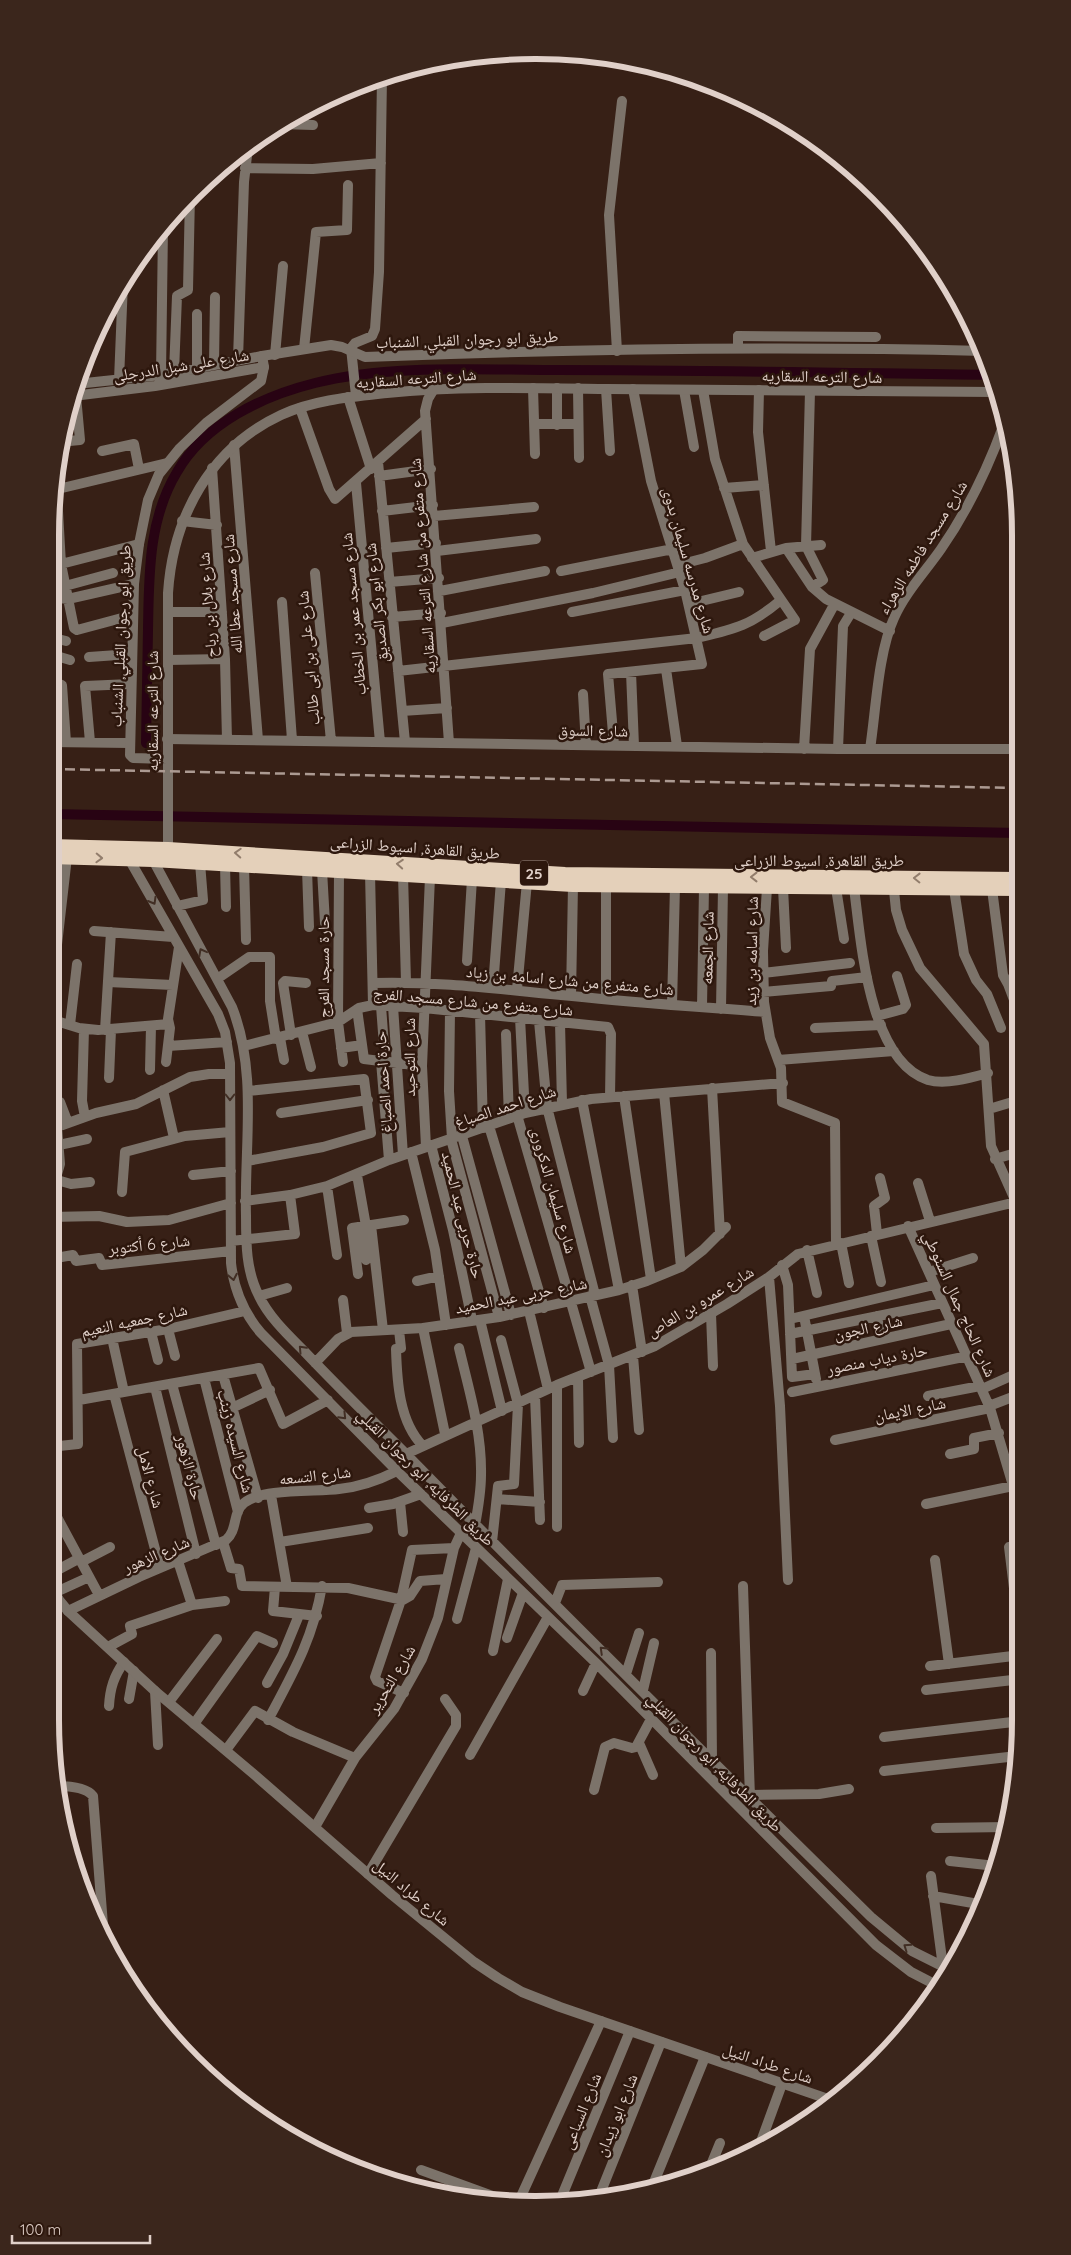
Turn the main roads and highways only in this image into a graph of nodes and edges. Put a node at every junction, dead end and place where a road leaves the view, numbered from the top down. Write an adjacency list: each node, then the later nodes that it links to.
1 (59, 846): 3 (highway, طريق القاهرة, اسيوط الزراعى / 25, one-way to 1)
2 (59, 857): 3 (highway, طريق القاهرة, اسيوط الزراعى / 25, one-way to 3)
3 (424, 873): 5 (highway, طريق القاهرة, اسيوط الزراعى / 25, one-way to 3); 5 (highway, طريق القاهرة, اسيوط الزراعى / 25)
4 (1012, 879): 5 (highway, طريق القاهرة, اسيوط الزراعى / 25, one-way to 5)
5 (893, 883): 6 (highway, طريق القاهرة, اسيوط الزراعى / 25)
6 (1012, 889)

